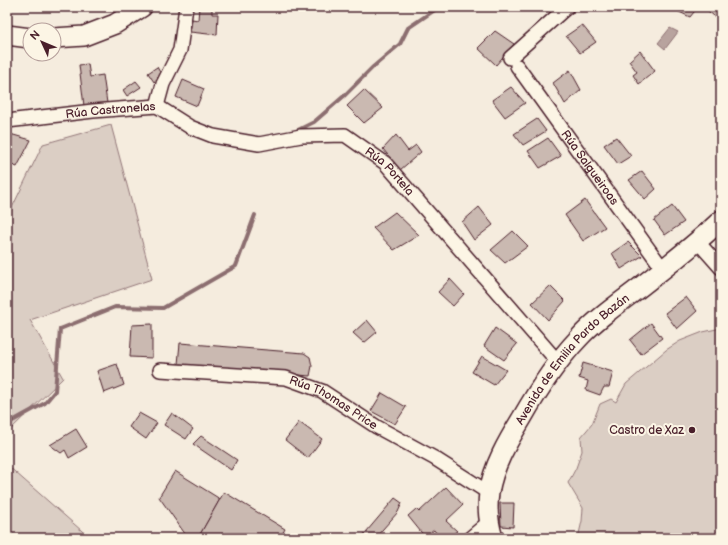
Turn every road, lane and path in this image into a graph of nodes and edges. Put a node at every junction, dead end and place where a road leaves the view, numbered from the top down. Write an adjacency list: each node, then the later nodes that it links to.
1 (142, 7): 6 (street)
2 (186, 7): 7 (street, Rúa Castranelas)
3 (567, 7): 12 (street, Rúa Salgueiroas)
4 (7, 35): 5 (street)
5 (22, 37)
6 (62, 37)
7 (158, 106): 8 (street, Rúa Castranelas); 13 (street, Rúa Portela)
8 (7, 121)
9 (721, 220): 10 (street, Avenida de Emilia Pardo Bazán)
10 (698, 242): 11 (street); 12 (street, Avenida de Emilia Pardo Bazán)
11 (721, 268)
12 (663, 269): 13 (street, Avenida de Emilia Pardo Bazán)
13 (558, 362): 15 (street, Avenida de Emilia Pardo Bazán)
14 (160, 370): 15 (street, Rúa Thomas Price)
15 (489, 493): 16 (street, Avenida de Emilia Pardo Bazán)
16 (491, 530): 17 (street)
17 (470, 538)

